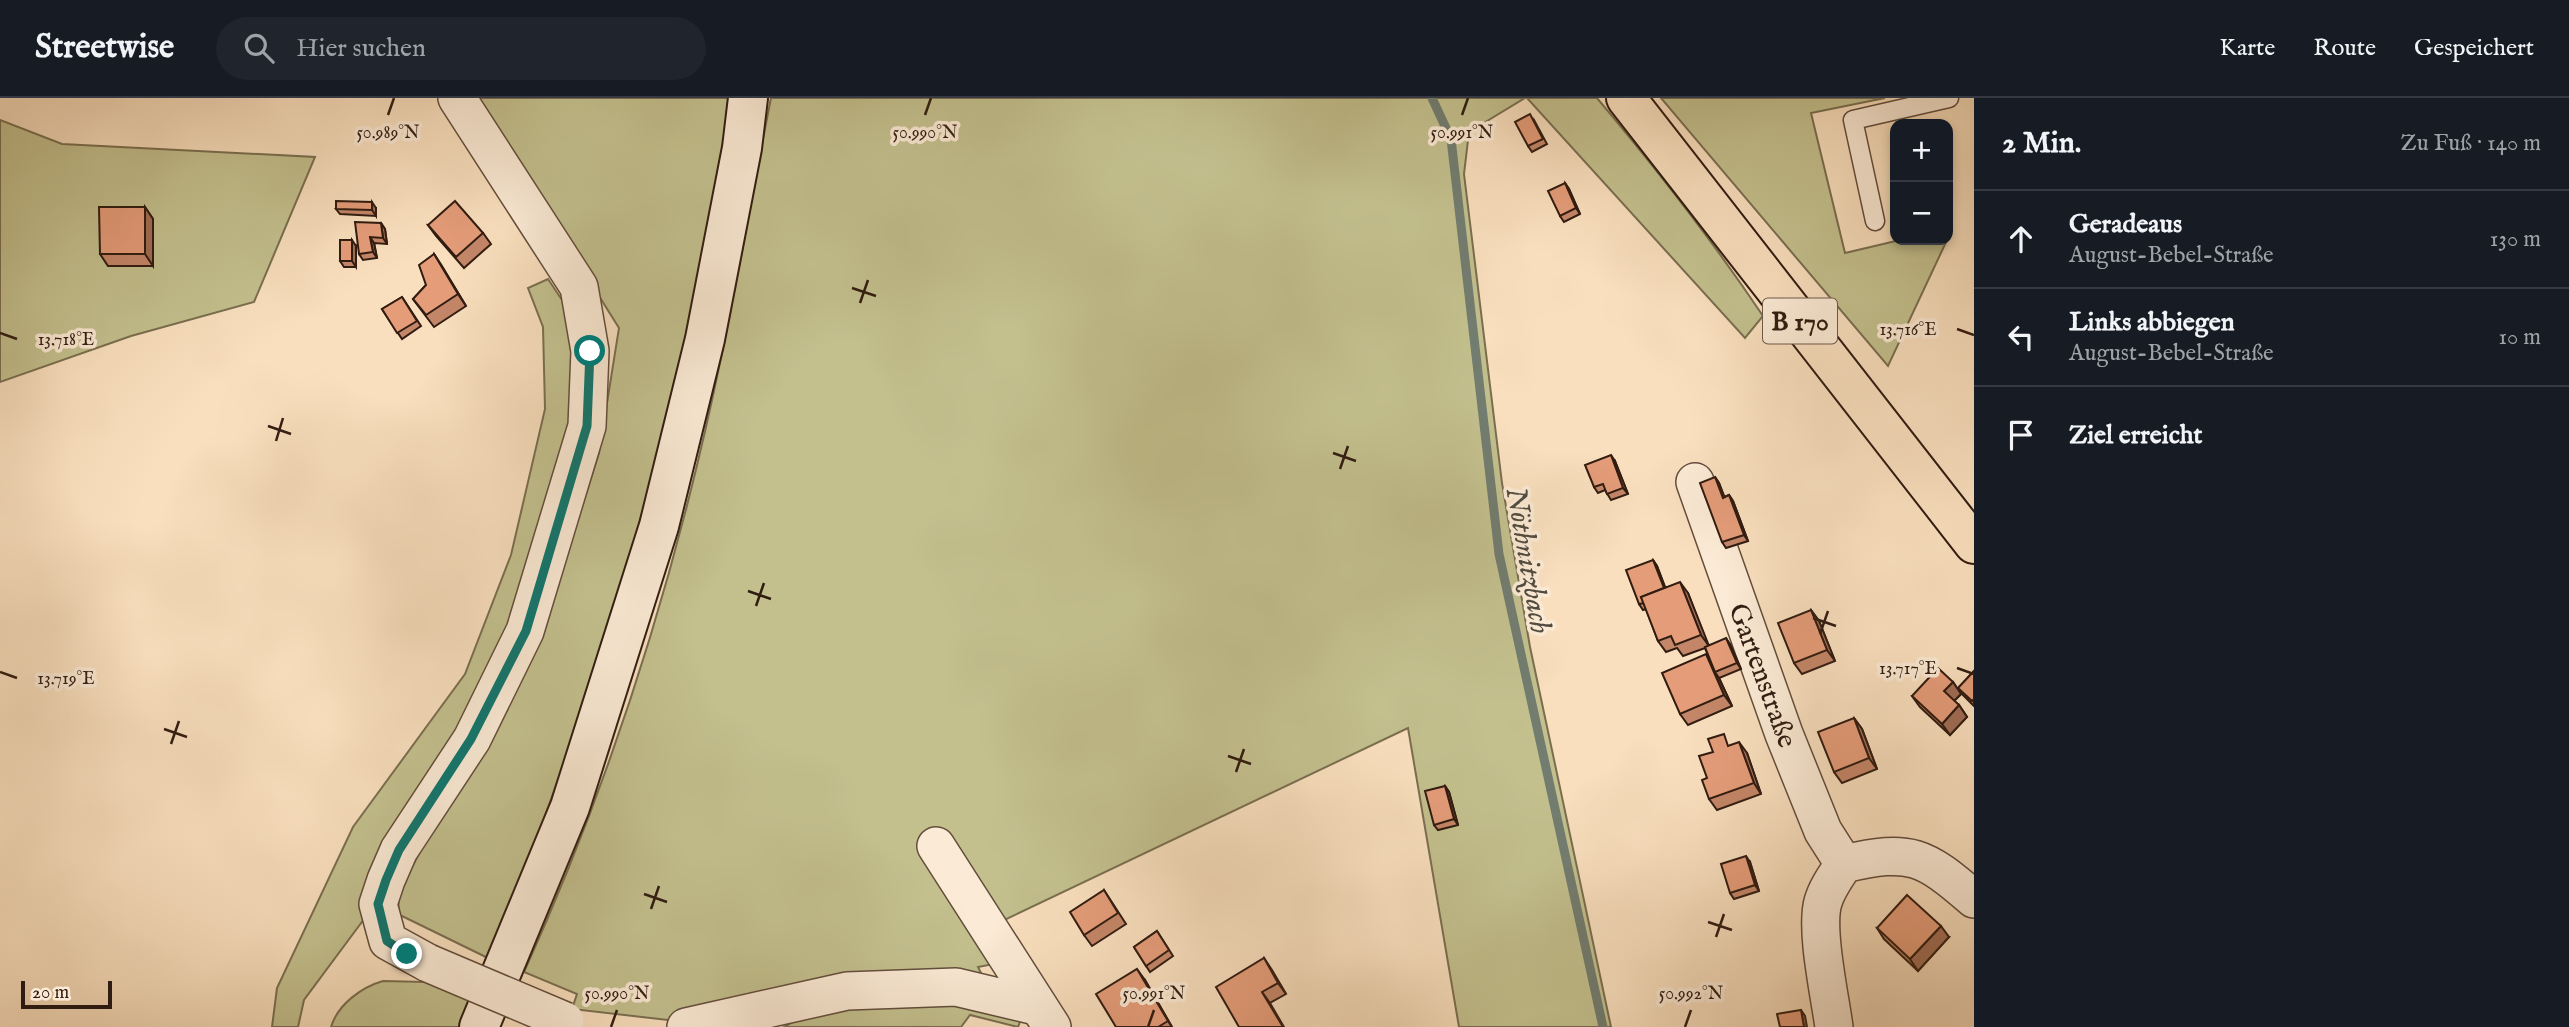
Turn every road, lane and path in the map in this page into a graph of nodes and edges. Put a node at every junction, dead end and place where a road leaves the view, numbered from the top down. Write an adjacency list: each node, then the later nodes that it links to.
1 (457, 98): 13 (street, bridge)
2 (748, 98): 14 (main road)
3 (1626, 98): 8 (main road, B 170)
4 (1949, 98): 5 (lane)
5 (1914, 115): 6 (lane)
6 (1875, 221)
7 (1695, 482): 10 (street, Gartenstraße)
8 (1974, 544)
9 (936, 846): 12 (street)
10 (1844, 864): 11 (street); 16 (street)
11 (1974, 900)
12 (1044, 1016): 15 (street)
13 (573, 1024)
14 (479, 1027)
15 (686, 1027)
16 (1834, 1027)

